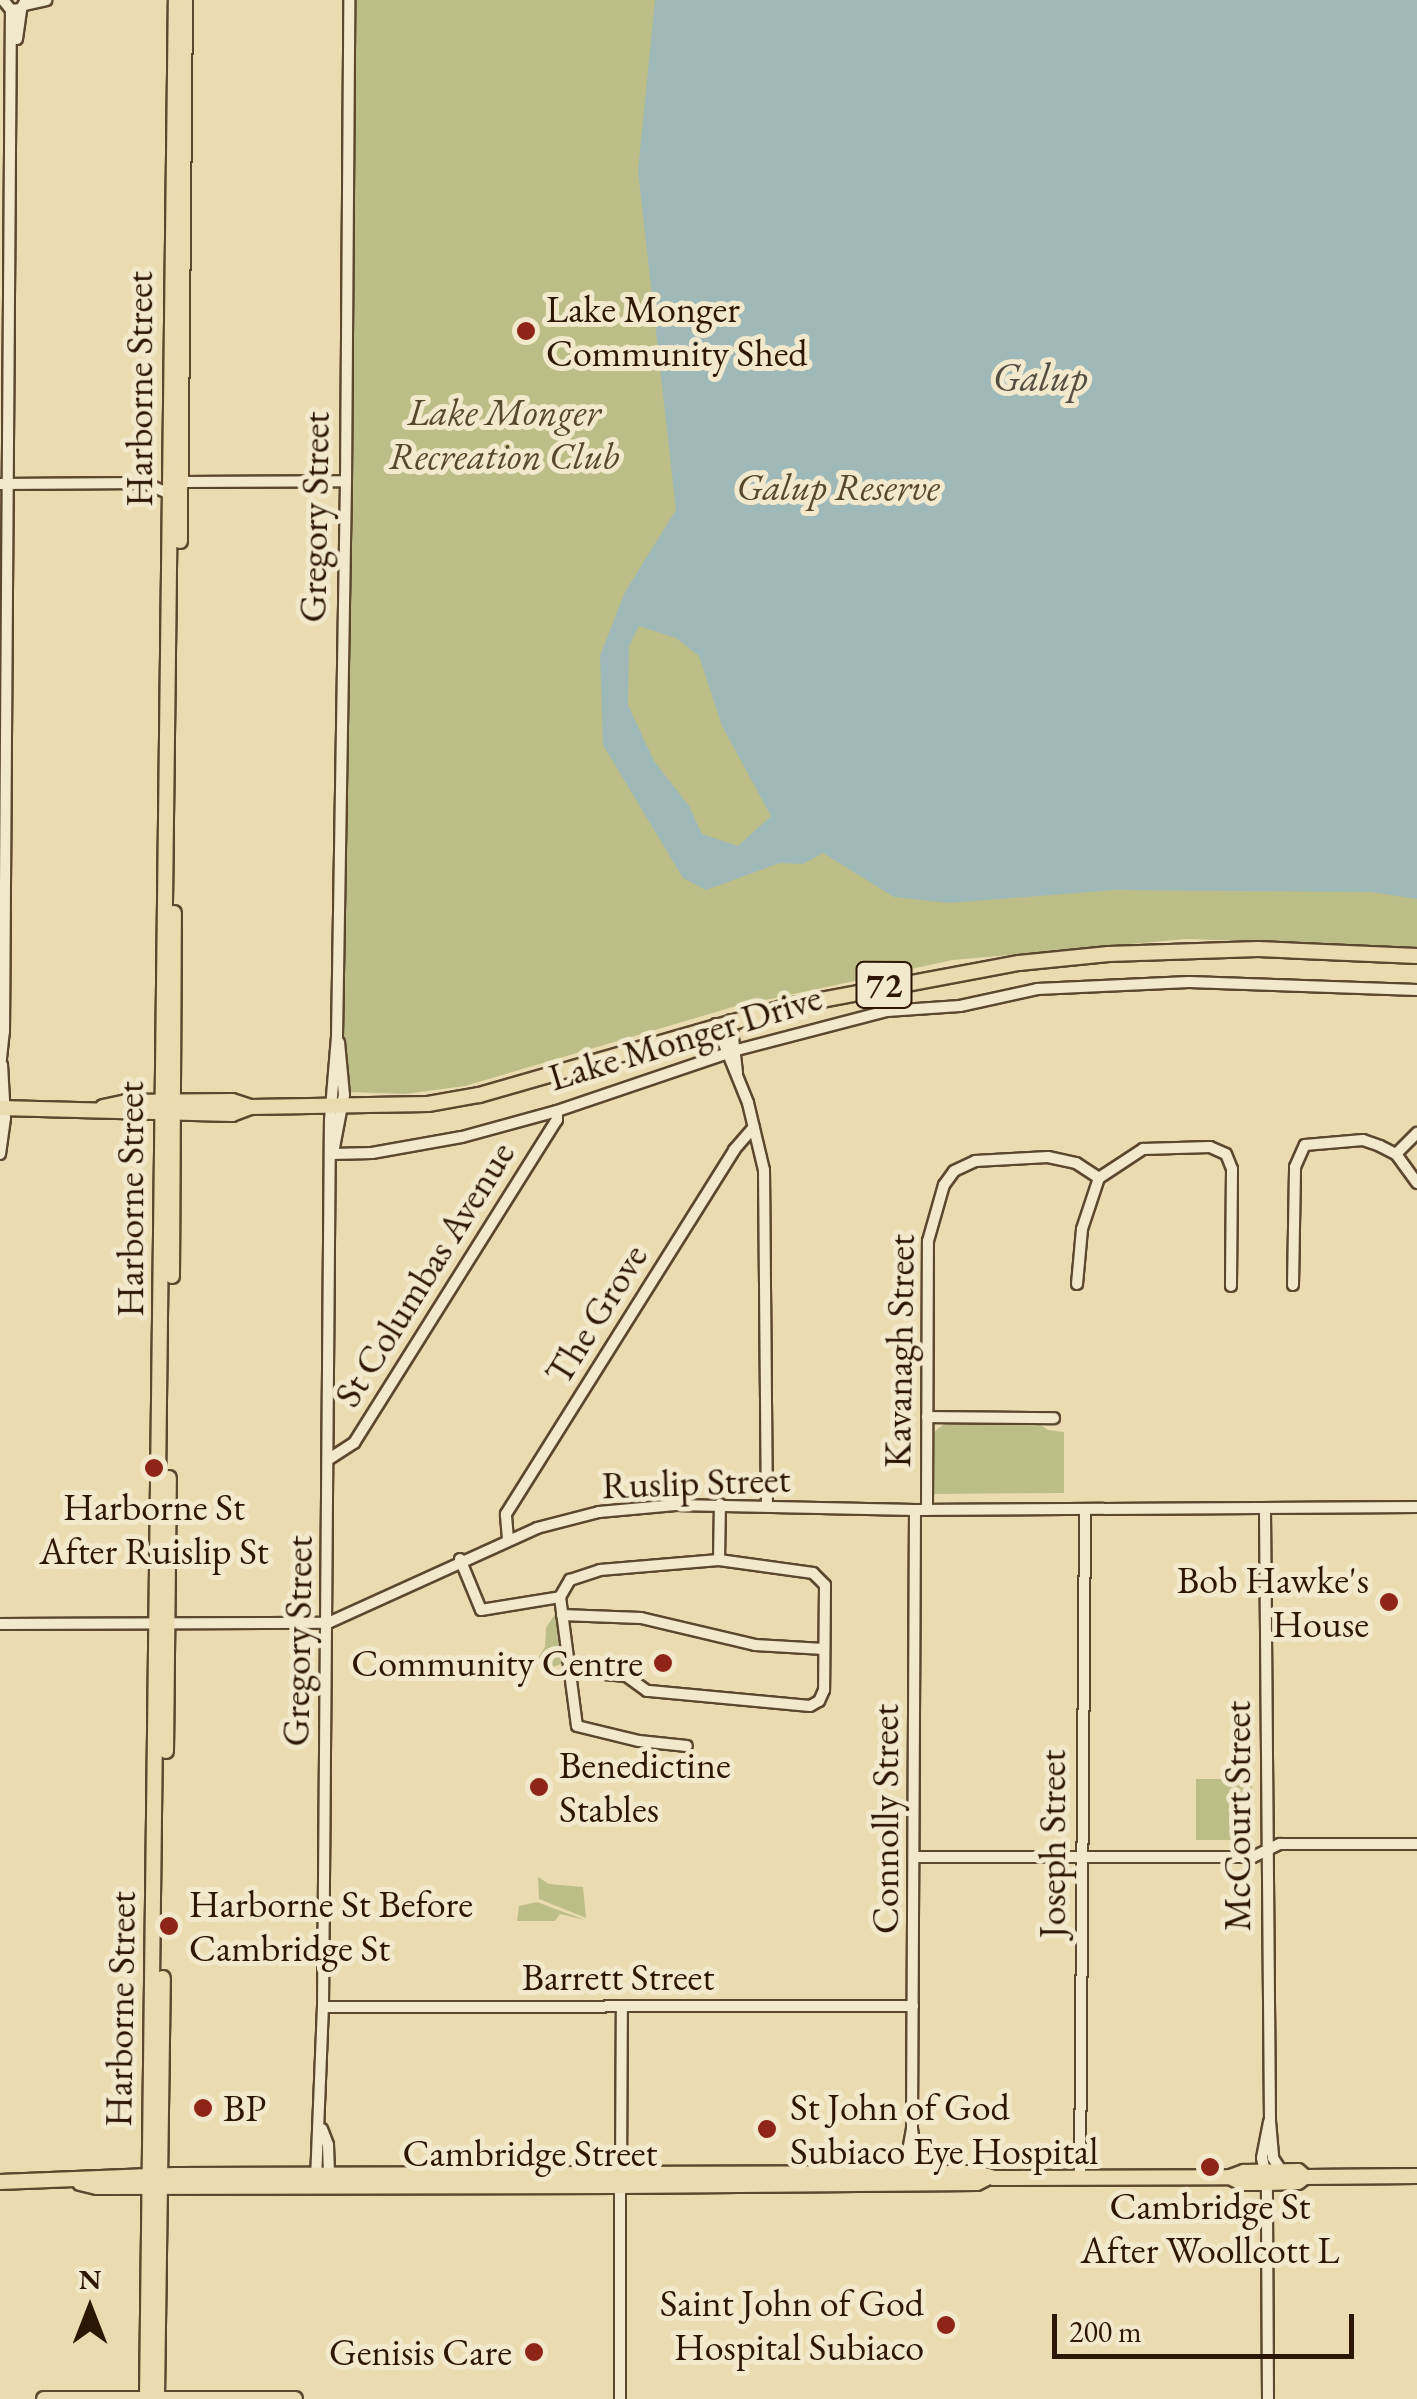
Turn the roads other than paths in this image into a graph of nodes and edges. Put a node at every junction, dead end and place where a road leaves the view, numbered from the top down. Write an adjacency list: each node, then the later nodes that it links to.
1 (46, 0): 5 (street)
2 (176, 0): 10 (main road, Harborne Street)
3 (185, 0): 10 (main road, Harborne Street)
4 (349, 0): 8 (street, Gregory Street)
5 (13, 5): 6 (street)
6 (6, 161): 7 (street)
7 (5, 324): 9 (street)
8 (346, 482): 10 (street); 16 (street, Gregory Street)
9 (4, 484): 10 (street); 15 (street)
10 (175, 488): 17 (main road, Harborne Street)
11 (1415, 958): 13 (main road, Lake Monger Drive / 72)
12 (1417, 990): 14 (street, Lake Monger Drive)
13 (724, 1022): 14 (street); 16 (main road, Lake Monger Drive / 72)
14 (732, 1051): 19 (street, Lake Monger Drive); 20 (street)
15 (1, 1064): 18 (street)
16 (337, 1106): 17 (main road, 72); 23 (street, Gregory Street)
17 (167, 1107): 18 (main road, 72); 46 (main road, Harborne Street)
18 (2, 1108): 22 (street)
19 (557, 1111): 23 (street, Lake Monger Drive); 32 (street, St Columbas Avenue)
20 (754, 1127): 34 (street); 39 (street, The Grove)
21 (1417, 1133): 24 (street)
22 (0, 1154)
23 (332, 1154): 32 (street, Gregory Street)
24 (1396, 1154): 26 (street); 28 (street)
25 (1100, 1178): 27 (street); 29 (street); 30 (street, Kavanagh Street)
26 (1417, 1183)
27 (1077, 1284)
28 (1293, 1285)
29 (1232, 1286)
30 (926, 1418): 31 (street); 36 (street, Kavanagh Street)
31 (1054, 1418)
32 (329, 1459): 44 (street, Gregory Street)
33 (720, 1504): 34 (street, Ruslip Street); 39 (street, Ruslip Street); 41 (street)
34 (767, 1505): 36 (street, Ruslip Street)
35 (1417, 1507): 38 (street, Ruslip Street)
36 (921, 1510): 37 (street, Ruslip Street); 52 (street, Connolly Street)
37 (1085, 1510): 38 (street, Ruslip Street); 53 (street, Joseph Street)
38 (1265, 1511): 51 (street, McCourt Street)
39 (508, 1538): 40 (street, Ruslip Street)
40 (460, 1559): 42 (street); 44 (street, Ruslip Street)
41 (719, 1560): 42 (street); 47 (street)
42 (560, 1597): 43 (street)
43 (562, 1615): 47 (street); 48 (street)
44 (328, 1623): 46 (street, Ruslip Street); 56 (street, Gregory Street)
45 (0, 1624): 46 (street, Ruslip Street)
46 (162, 1624): 67 (main road, Harborne Street)
47 (824, 1650): 48 (street)
48 (572, 1672): 49 (street)
49 (687, 1746)
50 (1417, 1844): 51 (street)
51 (1267, 1851): 53 (street); 57 (street, McCourt Street)
52 (914, 1857): 53 (street); 55 (street, Connolly Street)
53 (1082, 1857): 64 (street, Joseph Street)
54 (622, 2006): 55 (street, Barrett Street); 56 (street, Barrett Street); 66 (street)
55 (913, 2006): 59 (street, Connolly Street)
56 (323, 2008): 65 (street, Gregory Street)
57 (1270, 2121): 58 (street, McCourt Street); 61 (street, McCourt Street)
58 (1282, 2172): 61 (main road, Cambridge Street); 62 (main road, Cambridge Street)
59 (912, 2173): 63 (main road, Cambridge Street); 66 (main road, Cambridge Street)
60 (1417, 2176): 62 (main road, Cambridge Street)
61 (1265, 2177): 62 (main road, Cambridge Street); 64 (main road, Cambridge Street); 73 (street, McCourt Street)
62 (1306, 2177)
63 (987, 2178): 64 (main road, Cambridge Street); 66 (main road, Cambridge Street)
64 (1080, 2178)
65 (322, 2180): 66 (main road, Cambridge Street); 67 (main road, Cambridge Street)
66 (621, 2180): 72 (street)
67 (154, 2181): 68 (main road, Cambridge Street); 69 (main road, Harborne Street)
68 (0, 2182)
69 (152, 2398): 70 (main road); 71 (main road)
70 (44, 2399)
71 (295, 2399)
72 (620, 2399)
73 (1268, 2399)

